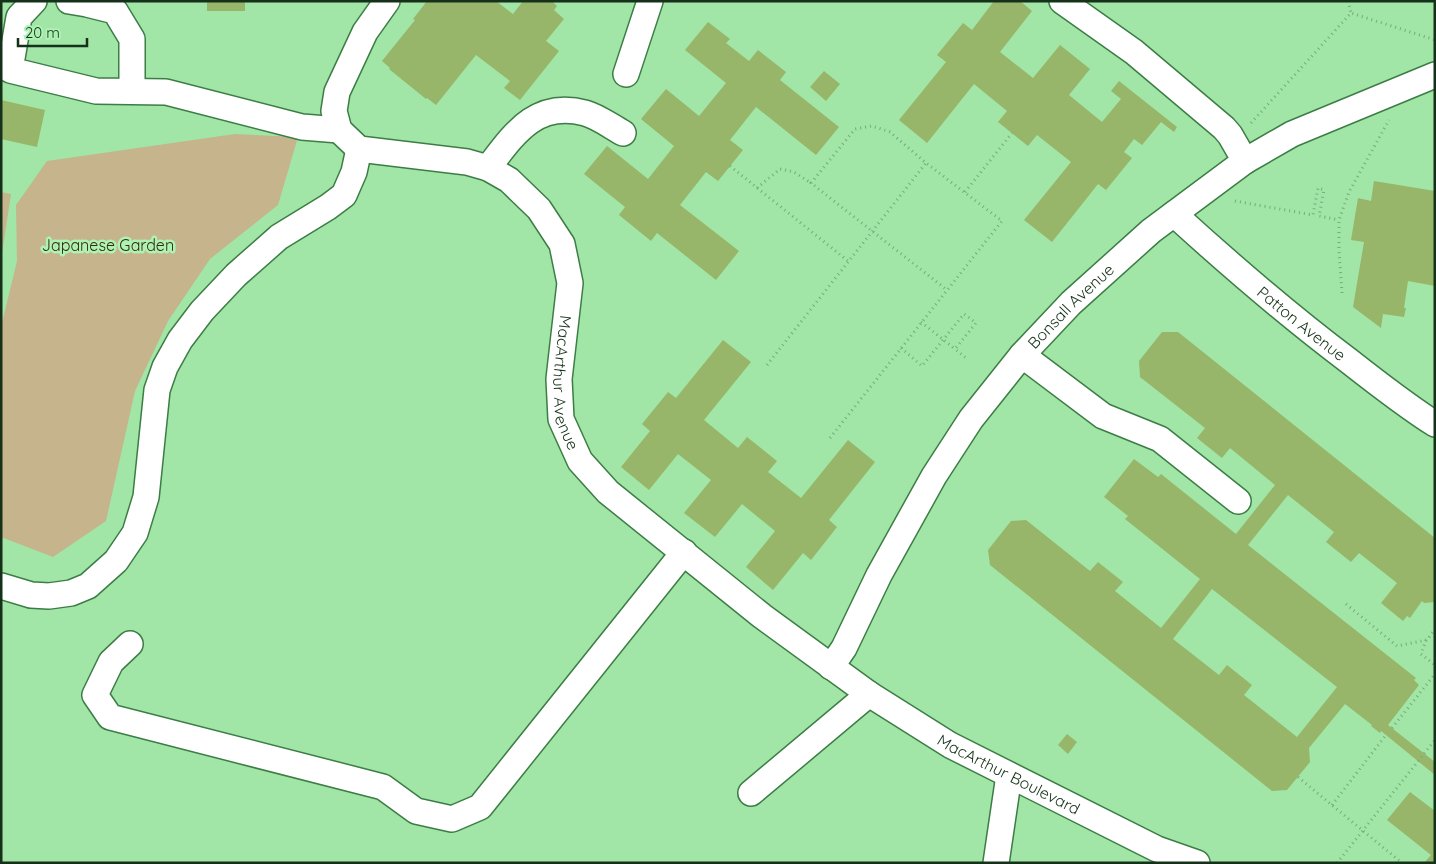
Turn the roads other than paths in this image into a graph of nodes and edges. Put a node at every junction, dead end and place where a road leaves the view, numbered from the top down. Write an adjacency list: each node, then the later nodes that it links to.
1 (34, 1): 8 (street)
2 (69, 1): 8 (street)
3 (386, 1): 9 (street)
4 (650, 1): 6 (street)
5 (1062, 1): 12 (street)
6 (626, 74)
7 (1435, 75): 12 (street, Bonsall Avenue)
8 (132, 91): 9 (street)
9 (340, 130): 11 (street)
10 (623, 133): 13 (street)
11 (359, 149): 13 (street, MacArthur Avenue); 19 (street)
12 (1245, 160): 14 (street, Bonsall Avenue)
13 (488, 168): 18 (street, MacArthur Avenue)
14 (1174, 214): 15 (street, Bonsall Avenue); 16 (street, Patton Avenue)
15 (1022, 355): 17 (street); 21 (street, Bonsall Avenue)
16 (1435, 424)
17 (1238, 501)
18 (684, 552): 20 (street); 21 (street, MacArthur Avenue)
19 (1, 586)
20 (130, 644)
21 (831, 666): 22 (street, MacArthur Boulevard)
22 (868, 694): 23 (street, MacArthur Boulevard); 24 (street)
23 (1009, 775): 25 (street); 26 (street, MacArthur Boulevard)
24 (751, 793)
25 (996, 863)
26 (1197, 863)

